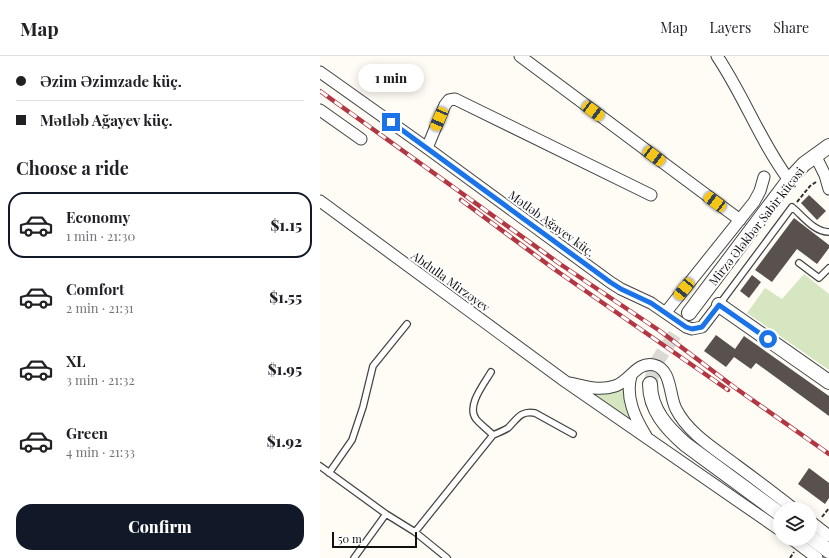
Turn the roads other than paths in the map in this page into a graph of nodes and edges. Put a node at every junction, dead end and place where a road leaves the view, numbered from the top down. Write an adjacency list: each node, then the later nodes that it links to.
1 (520, 56): 14 (street)
2 (717, 56): 10 (street)
3 (320, 72): 7 (street, Mətləb Ağayev küç.)
4 (321, 111): 5 (street)
5 (361, 139)
6 (829, 146): 8 (street, Mirzə Ələkbər Sabir küçəsi)
7 (427, 148): 12 (street); 19 (street, Mətləb Ağayev küç.)
8 (815, 155): 10 (street, Mirzə Ələkbər Sabir küçəsi); 11 (street)
9 (764, 177): 14 (street)
10 (789, 180): 20 (street, Mirzə Ələkbər Sabir küçəsi)
11 (829, 189)
12 (650, 195)
13 (320, 201): 24 (street, Abdulla Mirzəyev)
14 (740, 220): 19 (street)
15 (829, 232): 18 (lane)
16 (799, 263): 17 (lane)
17 (829, 268)
18 (719, 305): 19 (street, Mətləb Ağayev küç.); 25 (street)
19 (666, 312)
20 (689, 313)
21 (407, 324): 31 (lane)
22 (491, 372): 28 (lane)
23 (631, 376): 24 (street); 29 (street); 32 (street)
24 (566, 382): 29 (street, Abdulla Mirzəyev)
25 (829, 382)
26 (650, 384): 33 (street)
27 (573, 434): 28 (lane)
28 (493, 435): 37 (lane)
29 (648, 440): 35 (street, Abdulla Mirzəyev)
30 (320, 466): 31 (lane)
31 (329, 473): 34 (lane)
32 (785, 502)
33 (773, 509)
34 (386, 514): 37 (lane); 42 (lane)
35 (773, 525)
36 (817, 527): 38 (street)
37 (415, 532): 43 (lane)
38 (829, 536)
39 (817, 542): 41 (street)
40 (801, 546): 44 (street)
41 (829, 551)
42 (354, 558)
43 (447, 558)
44 (817, 558)

